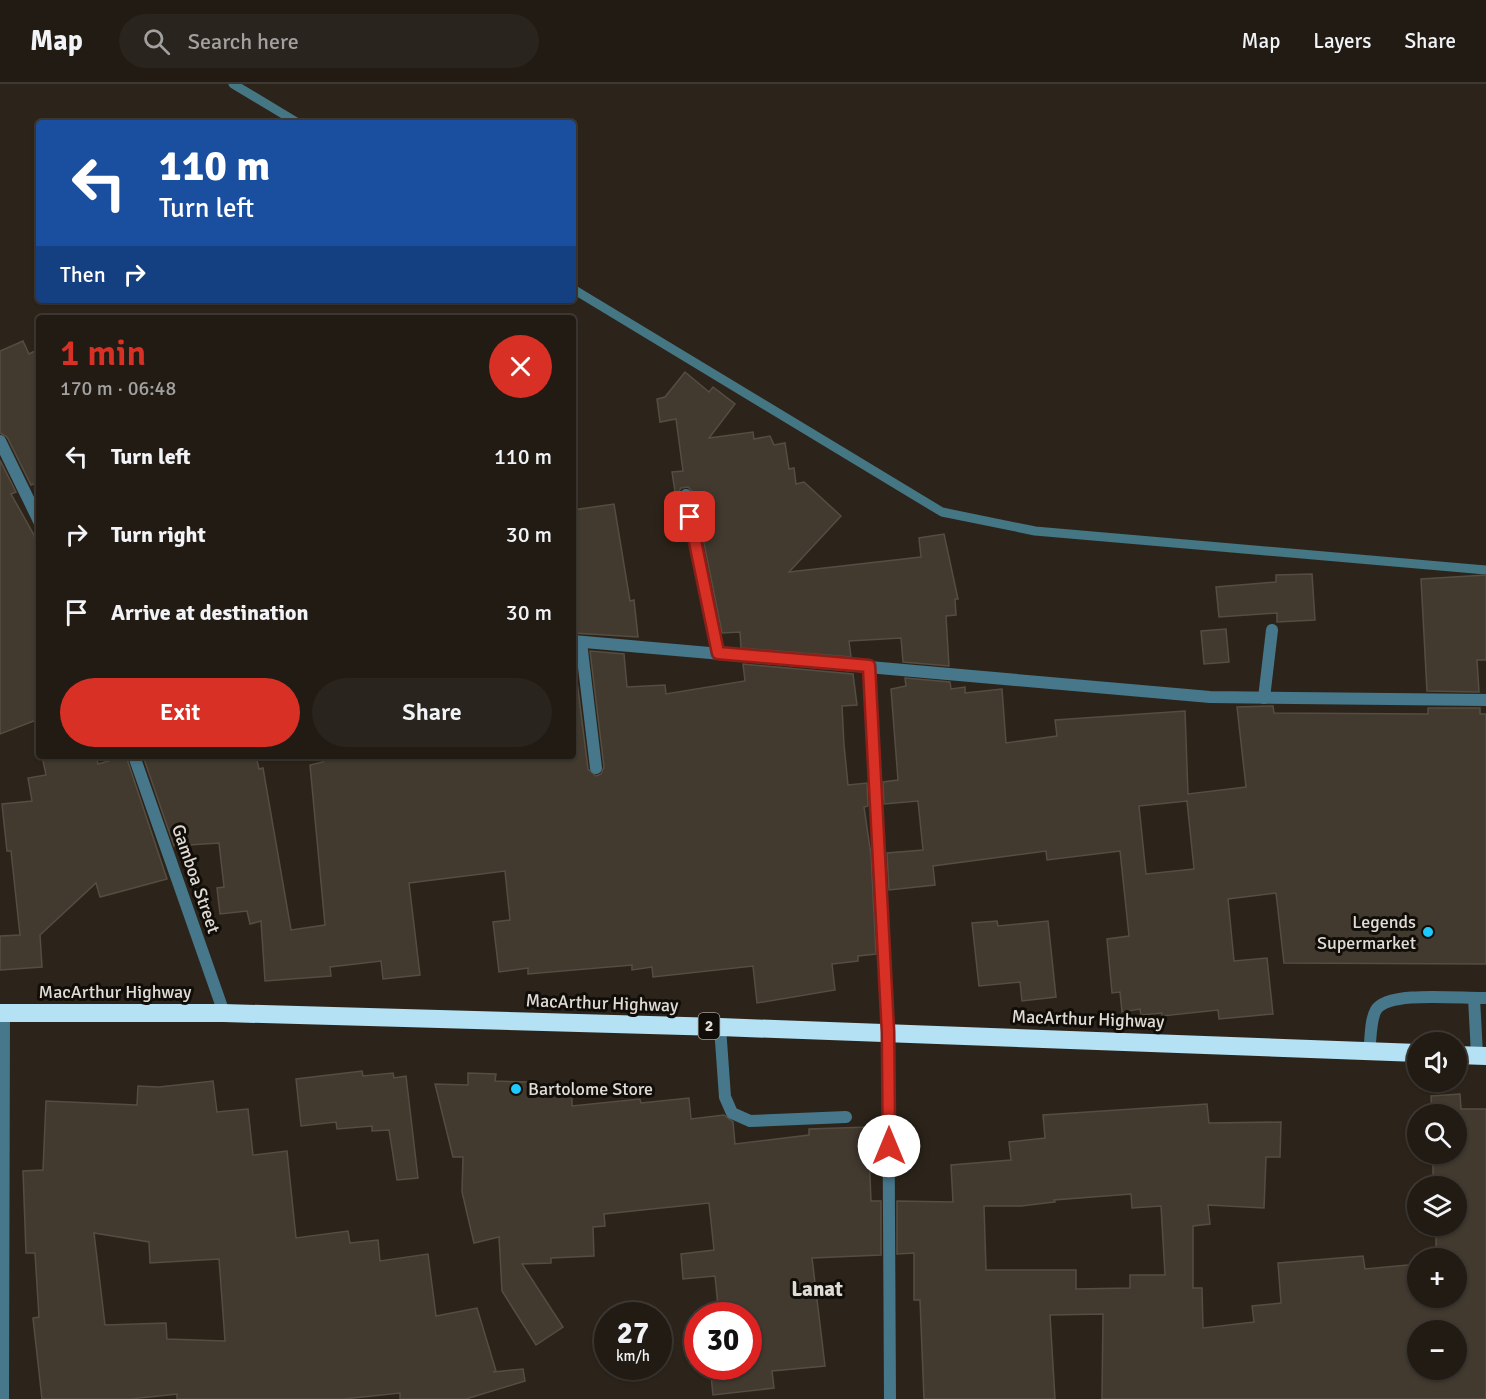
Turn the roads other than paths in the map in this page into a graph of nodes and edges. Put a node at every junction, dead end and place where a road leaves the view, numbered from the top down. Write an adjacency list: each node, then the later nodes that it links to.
1 (0, 441): 3 (street)
2 (686, 495): 6 (street)
3 (36, 515)
4 (1272, 630): 8 (street)
5 (577, 642): 6 (street); 11 (street)
6 (718, 653): 7 (street)
7 (869, 666): 8 (street); 16 (street)
8 (1264, 698): 9 (street)
9 (1486, 700)
10 (135, 759): 14 (street, Gamboa Street)
11 (596, 768)
12 (1480, 998): 17 (street); 19 (street)
13 (2, 1013): 14 (highway, MacArthur Highway / 2); 21 (street)
14 (224, 1013): 15 (highway, MacArthur Highway / 2)
15 (720, 1027): 16 (highway, MacArthur Highway / 2); 20 (street)
16 (888, 1032): 17 (highway, MacArthur Highway / 2); 22 (street)
17 (1369, 1052): 18 (highway, MacArthur Highway / 2)
18 (1407, 1053)
19 (1481, 1055)
20 (846, 1117)
21 (3, 1399)
22 (890, 1399)

